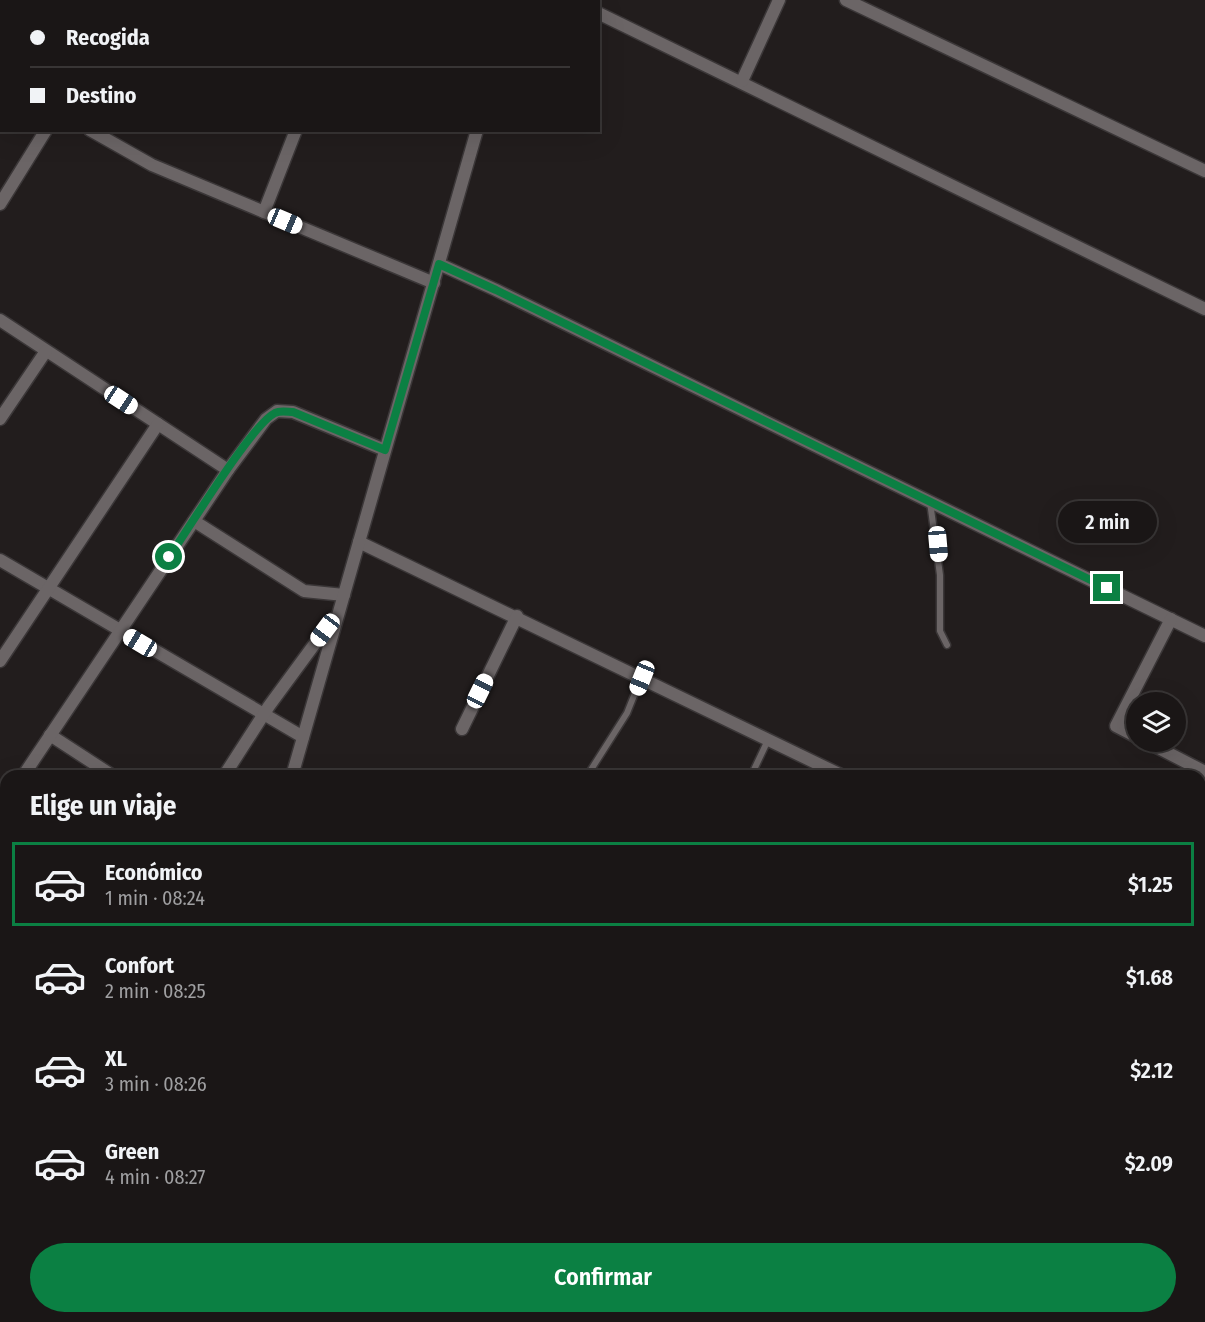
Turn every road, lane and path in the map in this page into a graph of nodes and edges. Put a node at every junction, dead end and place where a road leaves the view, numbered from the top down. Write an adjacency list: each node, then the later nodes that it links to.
1 (779, 0): 4 (street)
2 (846, 0): 9 (street)
3 (600, 14): 4 (street)
4 (742, 81): 14 (street)
5 (45, 132): 10 (street)
6 (94, 132): 11 (street)
7 (295, 132): 11 (street)
8 (476, 132): 12 (street)
9 (1205, 171)
10 (0, 204)
11 (264, 212): 13 (street)
12 (439, 264): 13 (street); 21 (street)
13 (434, 283): 19 (street)
14 (1205, 309)
15 (0, 320): 16 (street)
16 (46, 351): 17 (street); 18 (street)
17 (0, 419)
18 (158, 424): 20 (street); 25 (street)
19 (385, 450): 20 (street); 23 (street)
20 (228, 470): 22 (street)
21 (930, 501): 29 (street); 32 (lane)
22 (194, 521): 26 (street); 30 (street)
23 (359, 542): 26 (street); 28 (street)
24 (0, 560): 25 (street)
25 (48, 589): 30 (street); 33 (street)
26 (344, 595): 27 (street)
27 (339, 611): 37 (street); 41 (street)
28 (517, 616): 34 (street); 38 (street)
29 (1171, 619): 31 (street); 35 (street)
30 (120, 631): 37 (street); 40 (street)
31 (1205, 636)
32 (947, 645)
33 (0, 661)
34 (642, 678): 42 (street); 48 (lane)
35 (1133, 692)
36 (1126, 707): 39 (street)
37 (263, 716): 41 (street); 46 (street)
38 (462, 729)
39 (1126, 731)
40 (50, 735): 44 (street); 45 (street)
41 (303, 737): 47 (street)
42 (768, 740): 49 (lane); 50 (street)
43 (1166, 752): 51 (street)
44 (27, 770)
45 (104, 770)
46 (228, 770)
47 (294, 770)
48 (591, 770)
49 (755, 770)
50 (830, 770)
51 (1201, 770)

